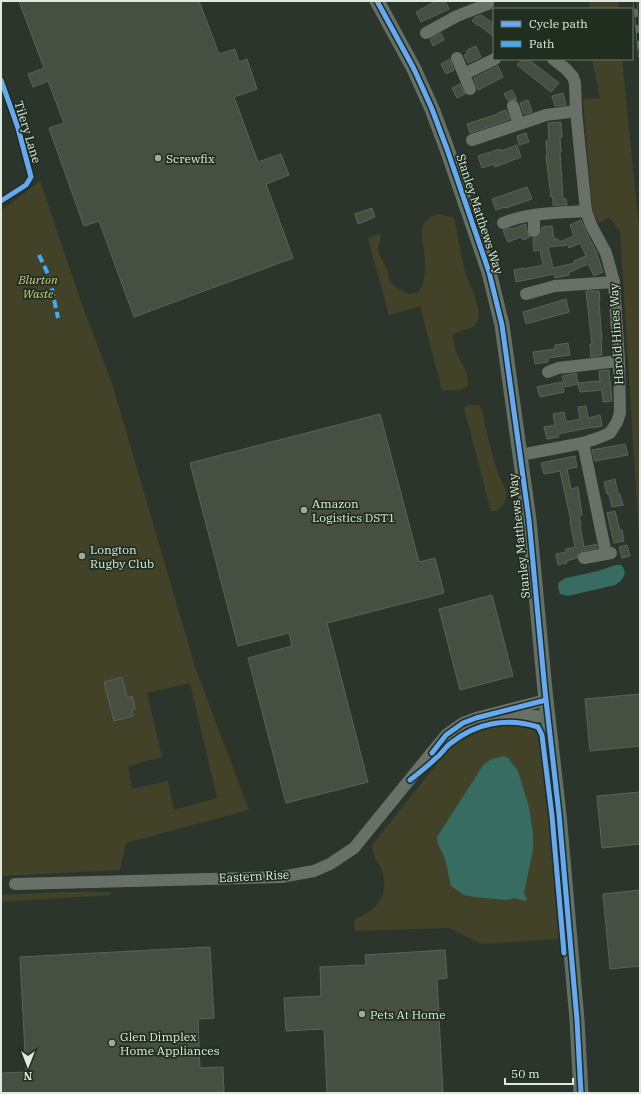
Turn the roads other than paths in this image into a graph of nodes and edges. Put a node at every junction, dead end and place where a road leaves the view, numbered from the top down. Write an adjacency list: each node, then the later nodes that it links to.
1 (377, 1): 22 (main road, Stanley Matthews Way)
2 (490, 6): 3 (street)
3 (426, 33)
4 (457, 58): 7 (street)
5 (493, 60): 7 (street)
6 (555, 60): 10 (street, Harold Hines Way)
7 (464, 74): 8 (street)
8 (470, 89)
9 (513, 106): 11 (street)
10 (576, 111): 11 (street); 13 (street, Harold Hines Way)
11 (519, 124): 12 (street)
12 (472, 140)
13 (586, 211): 14 (street); 17 (street, Harold Hines Way)
14 (534, 215): 15 (street); 16 (street)
15 (503, 223)
16 (534, 232)
17 (614, 282): 18 (street); 19 (street, Harold Hines Way)
18 (526, 294)
19 (619, 361): 20 (street); 21 (street, Harold Hines Way)
20 (548, 372)
21 (583, 443): 22 (street, Harold Hines Way); 23 (street)
22 (520, 455): 24 (main road, Stanley Matthews Way)
23 (584, 558)
24 (546, 700): 25 (main road, Stanley Matthews Way); 26 (street, Eastern Rise)
25 (548, 717): 26 (street, Eastern Rise); 28 (main road, Stanley Matthews Way)
26 (476, 718): 27 (street, Eastern Rise)
27 (15, 884)
28 (581, 1093)

